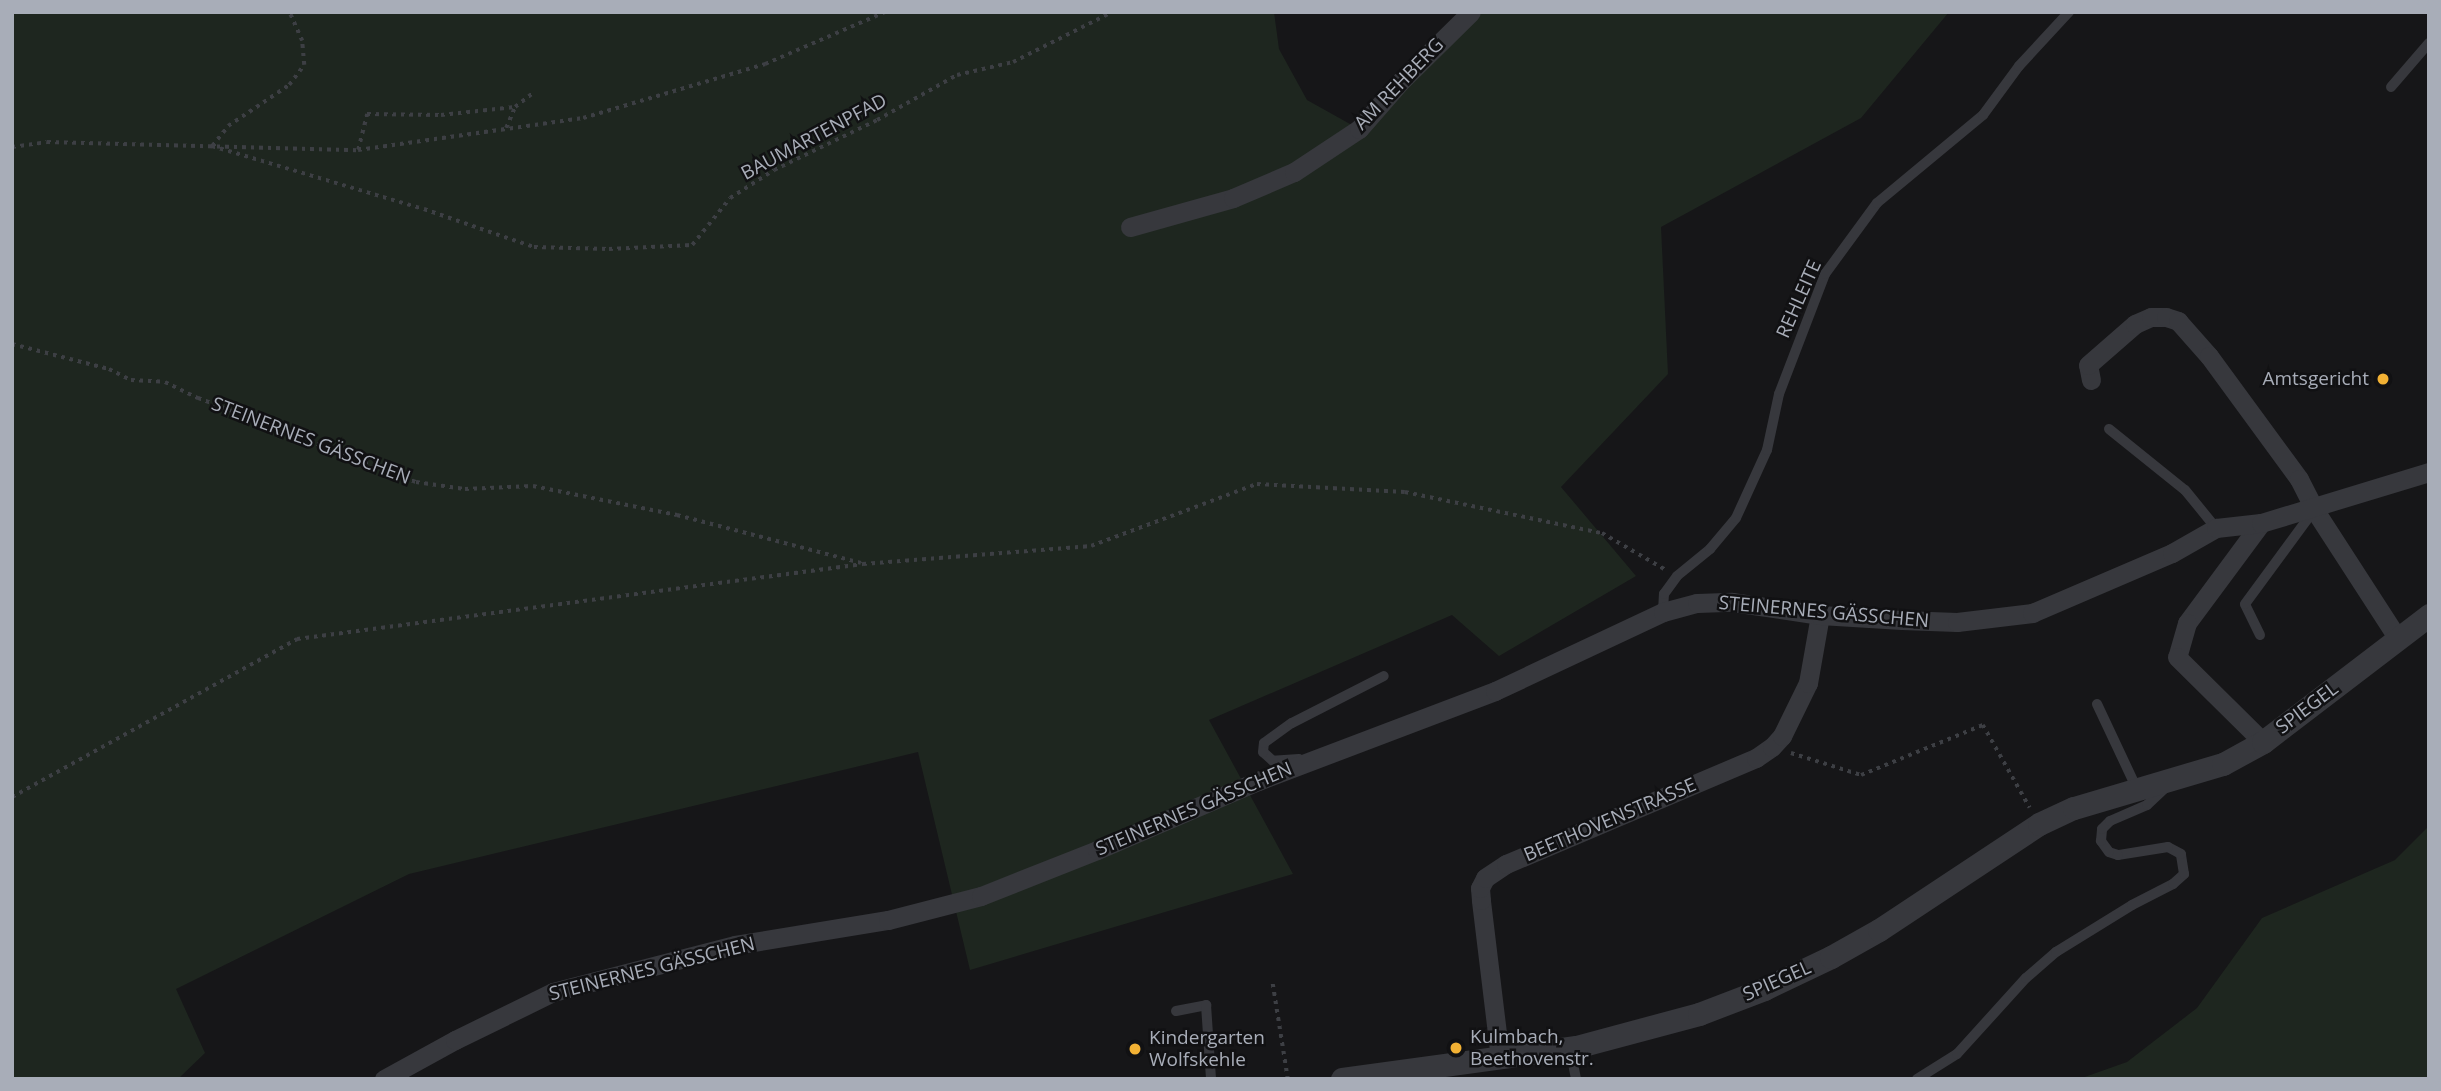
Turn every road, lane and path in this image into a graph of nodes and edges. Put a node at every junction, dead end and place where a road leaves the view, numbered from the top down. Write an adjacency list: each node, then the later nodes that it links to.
1 (289, 12): 11 (path)
2 (885, 12): 10 (path)
3 (1112, 12): 11 (path, BAUMARTENPFAD)
4 (1471, 12): 14 (street, AM REHBERG)
5 (2068, 12): 23 (lane, REHLEITE)
6 (2429, 43): 7 (lane)
7 (2391, 87)
8 (534, 92): 9 (path)
9 (516, 107): 10 (path); 13 (path)
10 (506, 128): 13 (path)
11 (212, 146): 12 (path); 13 (path)
12 (12, 147)
13 (358, 150)
14 (1130, 227)
15 (12, 344): 22 (path, STEINERNES GÄSSCHEN)
16 (2091, 380): 19 (street)
17 (2109, 429): 21 (lane)
18 (2429, 472): 19 (street)
19 (2314, 509): 20 (street); 27 (lane); 28 (street)
20 (2262, 523): 21 (street); 31 (street)
21 (2216, 528): 25 (street, STEINERNES GÄSSCHEN)
22 (863, 564): 23 (path); 36 (path)
23 (1677, 576): 24 (lane, REHLEITE)
24 (1663, 612): 25 (street, STEINERNES GÄSSCHEN); 33 (street, STEINERNES GÄSSCHEN)
25 (1820, 615): 32 (street, BEETHOVENSTRASSE)
26 (2429, 615): 28 (street, SPIEGEL)
27 (2260, 635)
28 (2398, 639): 31 (street, SPIEGEL)
29 (1384, 676): 33 (lane)
30 (2097, 704): 35 (lane)
31 (2263, 742): 34 (street, SPIEGEL)
32 (1772, 747): 37 (path); 41 (street, BEETHOVENSTRASSE)
33 (1314, 760): 43 (street, STEINERNES GÄSSCHEN)
34 (2174, 781): 35 (street, SPIEGEL); 47 (lane, SPIEGEL)
35 (2138, 789): 37 (street, SPIEGEL)
36 (12, 797)
37 (2039, 824): 40 (street, SPIEGEL)
38 (1273, 985): 45 (path)
39 (1176, 1011): 44 (lane)
40 (1570, 1048): 41 (street, SPIEGEL); 46 (lane)
41 (1500, 1058): 42 (street, SPIEGEL)
42 (1356, 1078)
43 (384, 1079)
44 (1211, 1079)
45 (1288, 1079)
46 (1577, 1079)
47 (1917, 1079)

